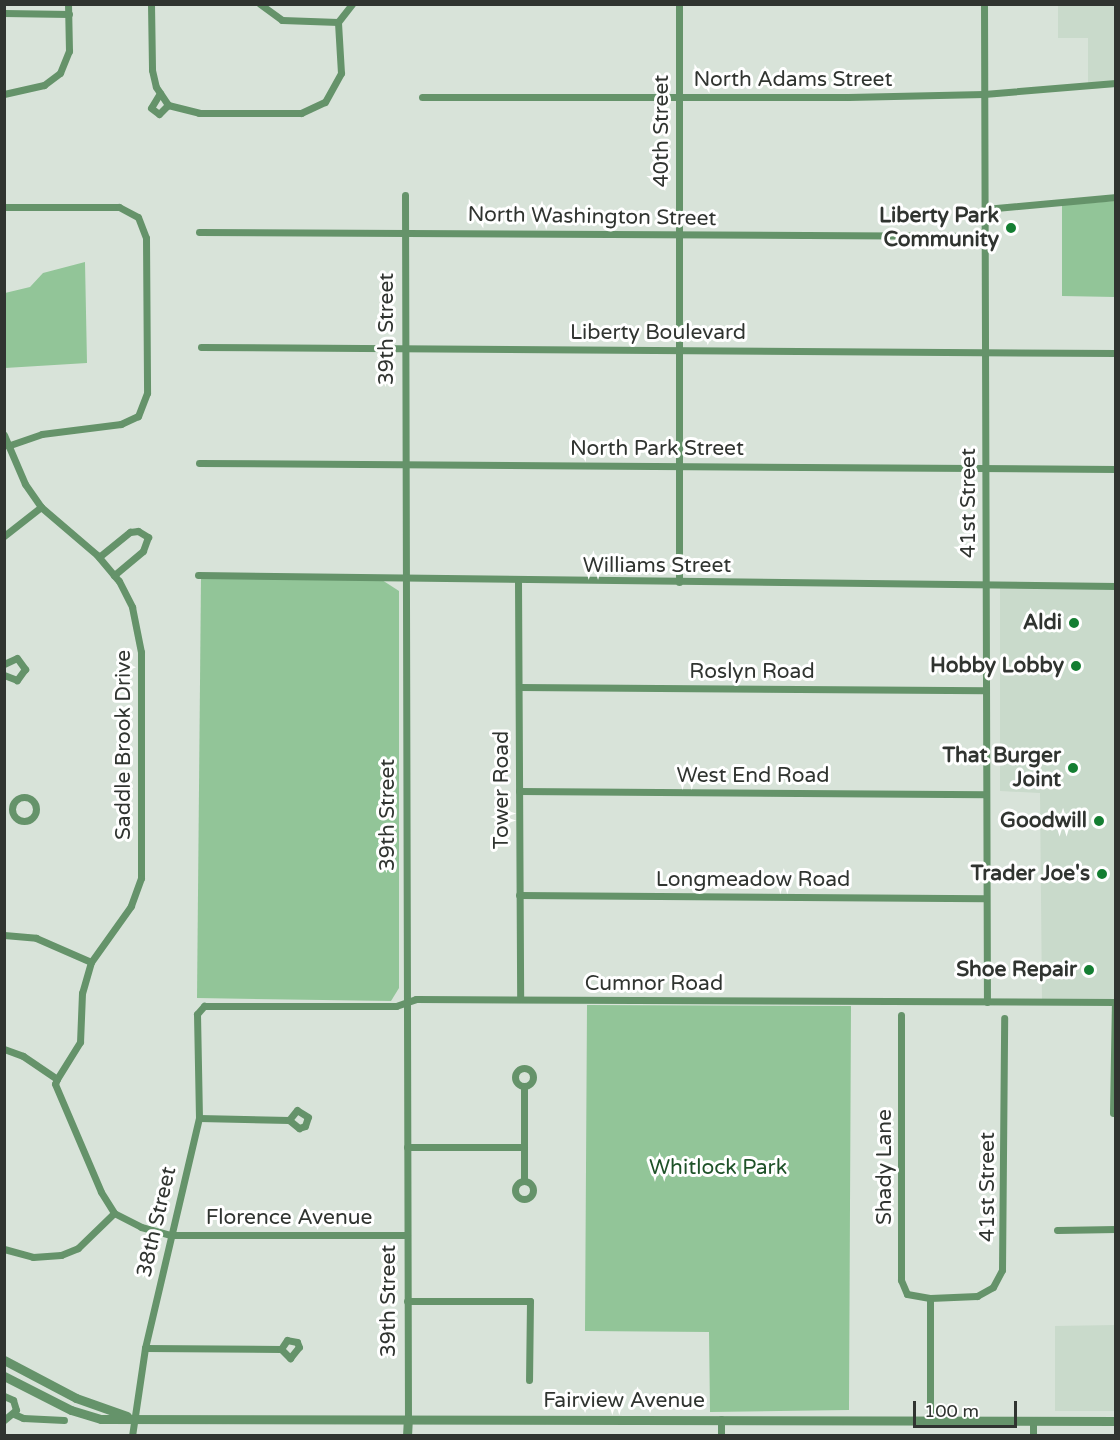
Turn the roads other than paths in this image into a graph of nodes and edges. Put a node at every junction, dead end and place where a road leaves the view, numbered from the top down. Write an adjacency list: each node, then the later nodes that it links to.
1 (68, 4): 8 (street)
2 (151, 4): 13 (street)
3 (260, 4): 9 (street)
4 (352, 4): 9 (street)
5 (679, 4): 15 (street, 40th Street)
6 (984, 4): 12 (street, 41st Street)
7 (4, 13): 8 (street)
8 (69, 14): 11 (street)
9 (338, 22): 16 (street)
10 (1116, 83): 12 (street, North Adams Street)
11 (4, 94)
12 (984, 94): 15 (street, North Adams Street); 20 (street, 41st Street)
13 (162, 95): 16 (street); 16 (street)
14 (422, 96): 15 (street, North Adams Street)
15 (679, 96): 23 (street, 40th Street)
16 (168, 105)
17 (405, 195): 21 (street, 39th Street)
18 (1116, 197): 20 (street)
19 (4, 207): 31 (street)
20 (985, 209): 24 (street, 41st Street)
21 (405, 231): 22 (street, North Washington Street); 23 (street, North Washington Street); 26 (street, 39th Street)
22 (199, 232)
23 (679, 234): 24 (street, North Washington Street); 27 (street, 40th Street)
24 (985, 236): 28 (street, 41st Street)
25 (201, 347): 26 (street, Liberty Boulevard)
26 (405, 347): 27 (street, Liberty Boulevard); 33 (street, 39th Street)
27 (680, 350): 28 (street, Liberty Boulevard); 34 (street, 40th Street)
28 (985, 352): 29 (street, Liberty Boulevard); 35 (street, 41st Street)
29 (1116, 353)
30 (4, 435): 31 (street, Saddle Brook Drive)
31 (8, 447): 37 (street, Saddle Brook Drive)
32 (199, 463): 33 (street, North Park Street)
33 (404, 463): 34 (street, North Park Street); 42 (street, 39th Street)
34 (680, 465): 35 (street, North Park Street); 44 (street, 40th Street)
35 (985, 468): 36 (street, North Park Street); 45 (street, 41st Street)
36 (1116, 469)
37 (41, 507): 38 (street); 39 (street, Saddle Brook Drive)
38 (4, 536)
39 (99, 557): 40 (street, Saddle Brook Drive); 40 (street)
40 (114, 575): 56 (street, Saddle Brook Drive)
41 (198, 575): 42 (street, Williams Street)
42 (405, 580): 43 (street, Williams Street); 60 (street, 39th Street)
43 (518, 581): 44 (street, Williams Street); 49 (street, Tower Road)
44 (679, 582): 45 (street, Williams Street)
45 (985, 585): 46 (street, Williams Street); 50 (street, 41st Street)
46 (1116, 586)
47 (4, 664): 48 (street)
48 (4, 675)
49 (519, 687): 50 (street, Roslyn Road); 51 (street, Tower Road)
50 (986, 690): 52 (street, 41st Street)
51 (519, 791): 52 (street, West End Road); 53 (street, Tower Road)
52 (986, 794): 54 (street, 41st Street)
53 (519, 895): 54 (street, Longmeadow Road); 57 (street, Tower Road)
54 (986, 898): 58 (street, 41st Street)
55 (4, 935): 56 (street)
56 (91, 962): 65 (street, Saddle Brook Drive)
57 (519, 999): 58 (street, Cumnor Road); 60 (street, Cumnor Road)
58 (987, 1002): 59 (street, Cumnor Road)
59 (1115, 1002): 67 (street)
60 (406, 1003): 61 (street, Cumnor Road); 70 (street, 39th Street)
61 (196, 1014): 68 (street, 38th Street)
62 (901, 1015): 79 (street, Shady Lane)
63 (1004, 1018): 79 (street, 41st Street)
64 (4, 1049): 65 (street)
65 (57, 1079): 73 (street)
66 (524, 1086): 71 (street)
67 (1113, 1113)
68 (199, 1118): 69 (street); 76 (street, 38th Street)
69 (290, 1120)
70 (407, 1147): 71 (street); 77 (street, 39th Street)
71 (524, 1147): 72 (street)
72 (524, 1180)
73 (114, 1213): 76 (street, Florence Avenue); 78 (street)
74 (1116, 1229): 75 (street)
75 (1057, 1230)
76 (171, 1235): 77 (street, Florence Avenue); 81 (street, 38th Street)
77 (407, 1235): 80 (street, 39th Street)
78 (4, 1249)
79 (930, 1298): 93 (street)
80 (408, 1301): 85 (street); 89 (street, 39th Street)
81 (144, 1348): 82 (street); 88 (street, 38th Street)
82 (281, 1349)
83 (4, 1360): 88 (street)
84 (4, 1376): 88 (street, Fairview Avenue)
85 (529, 1380)
86 (4, 1396): 87 (street)
87 (14, 1414): 91 (street); 92 (street)
88 (132, 1418): 89 (street, Fairview Avenue); 96 (street, 38th Street)
89 (408, 1419): 90 (street, Fairview Avenue); 97 (street, 39th Street)
90 (721, 1419): 93 (street, Fairview Avenue); 98 (street)
91 (4, 1420)
92 (64, 1420)
93 (930, 1420): 94 (street, Fairview Avenue)
94 (1034, 1421): 95 (street, Fairview Avenue); 99 (street)
95 (1116, 1421)
96 (132, 1436)
97 (407, 1436)
98 (721, 1436)
99 (1033, 1436)

